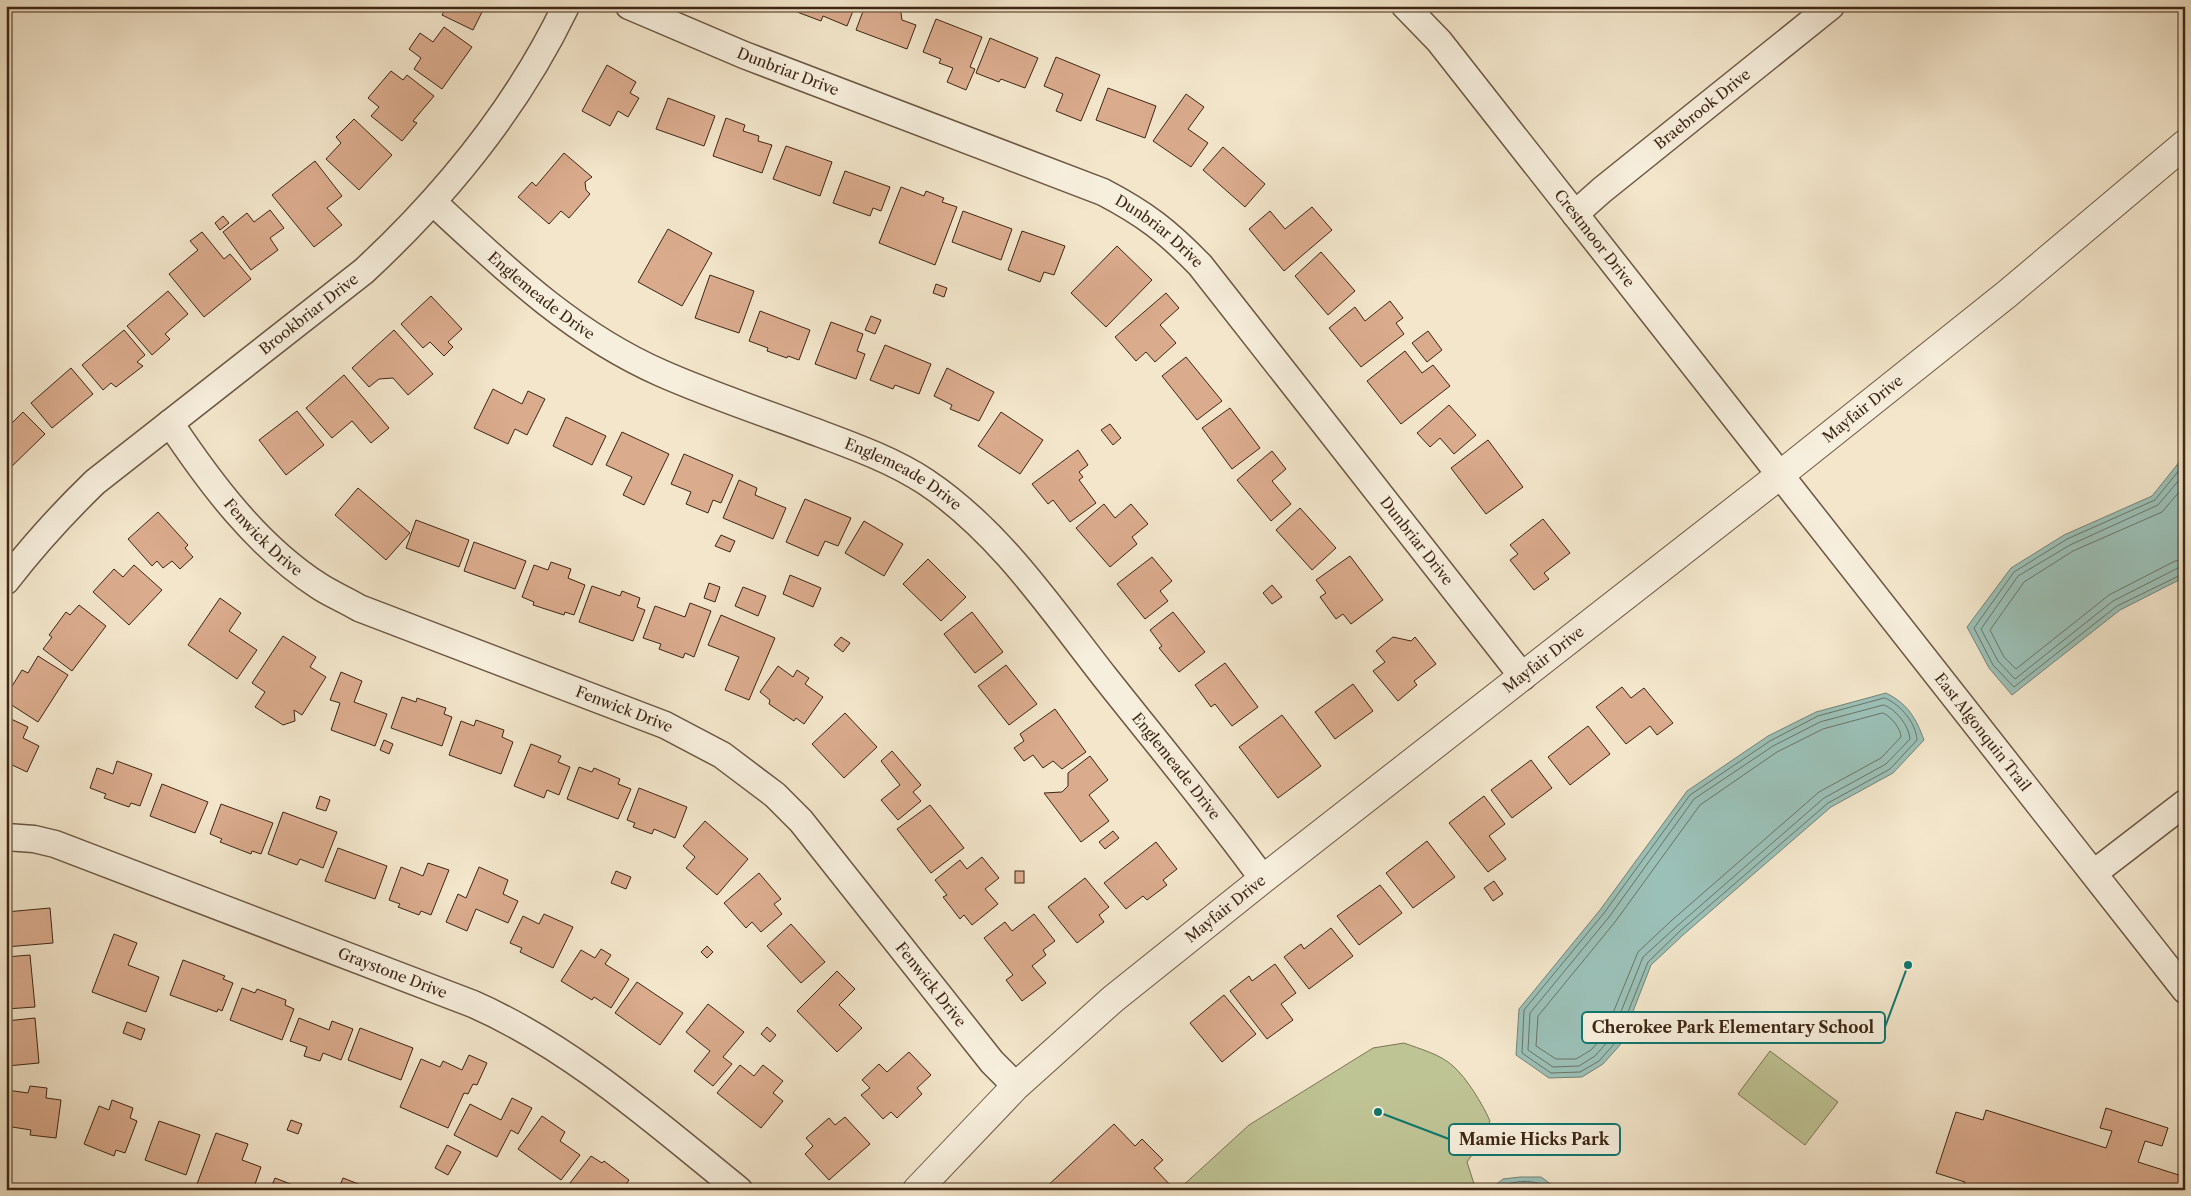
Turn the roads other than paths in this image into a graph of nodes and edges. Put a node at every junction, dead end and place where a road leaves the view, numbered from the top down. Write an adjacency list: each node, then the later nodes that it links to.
1 (566, 6): 6 (street, Brookbriar Drive)
2 (629, 6): 11 (street, Dunbriar Drive)
3 (1405, 6): 7 (street, Crestmoor Drive)
4 (1831, 6): 7 (street, Braebrook Drive)
5 (2185, 144): 9 (street, Mayfair Drive)
6 (434, 202): 8 (street, Brookbriar Drive); 15 (street, Englemeade Drive)
7 (1575, 214): 9 (street, Crestmoor Drive)
8 (170, 423): 10 (street, Brookbriar Drive); 17 (street, Fenwick Drive)
9 (1780, 475): 11 (street, Mayfair Drive); 14 (street, East Algonquin Trail)
10 (6, 581)
11 (1523, 677): 15 (street, Mayfair Drive)
12 (2185, 803): 14 (street)
13 (6, 837): 18 (street, Graystone Drive)
14 (2094, 873): 16 (street, East Algonquin Trail)
15 (1263, 879): 17 (street, Mayfair Drive)
16 (2185, 990)
17 (1016, 1086): 19 (street, Mayfair Drive)
18 (739, 1190)
19 (917, 1190)

